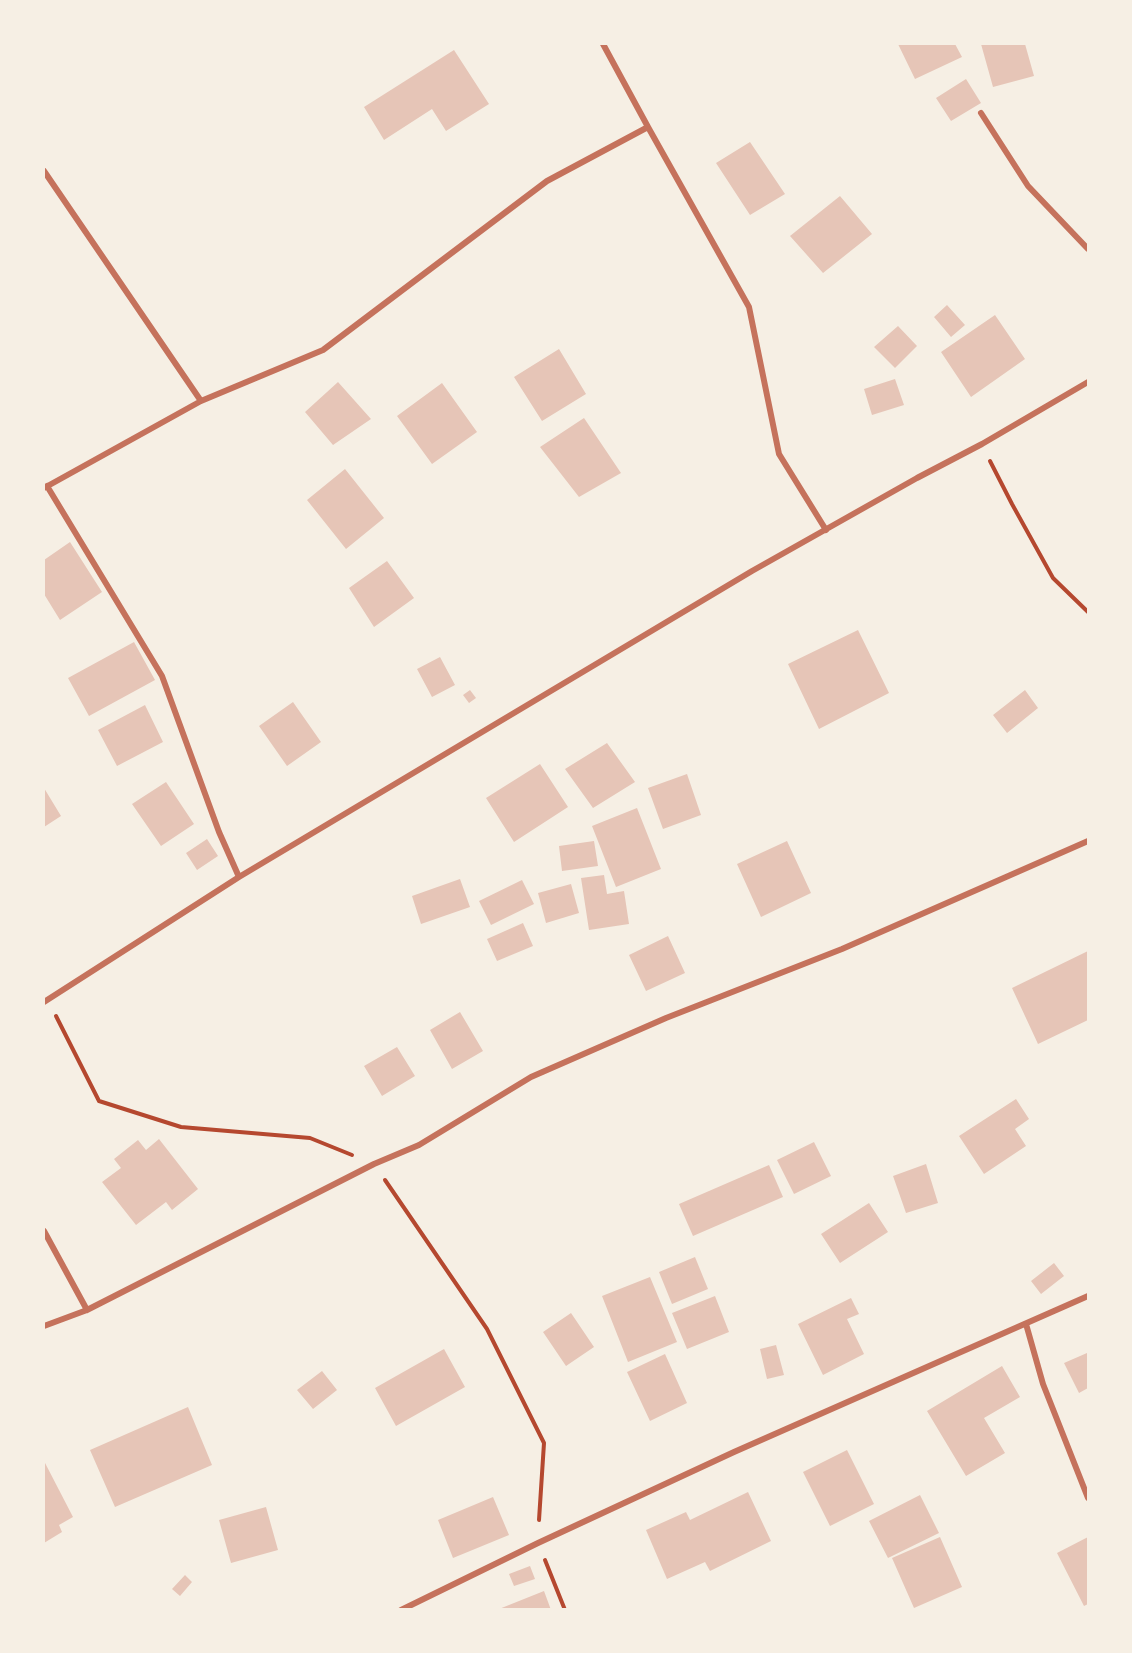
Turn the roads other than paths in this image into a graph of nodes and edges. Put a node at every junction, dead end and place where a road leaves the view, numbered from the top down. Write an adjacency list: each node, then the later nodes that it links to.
1 (603, 44): 3 (street)
2 (981, 113): 5 (street)
3 (648, 127): 7 (street); 9 (street)
4 (44, 171): 7 (street)
5 (1089, 249)
6 (1089, 382): 9 (street)
7 (201, 401): 8 (street)
8 (45, 487): 11 (street)
9 (826, 530): 11 (street)
10 (1089, 841): 15 (street)
11 (239, 877): 12 (street)
12 (46, 1000)
13 (44, 1231): 15 (street)
14 (1089, 1296): 16 (street)
15 (87, 1310): 17 (street)
16 (1026, 1324): 18 (street); 19 (street)
17 (44, 1326)
18 (1089, 1498)
19 (401, 1610)

